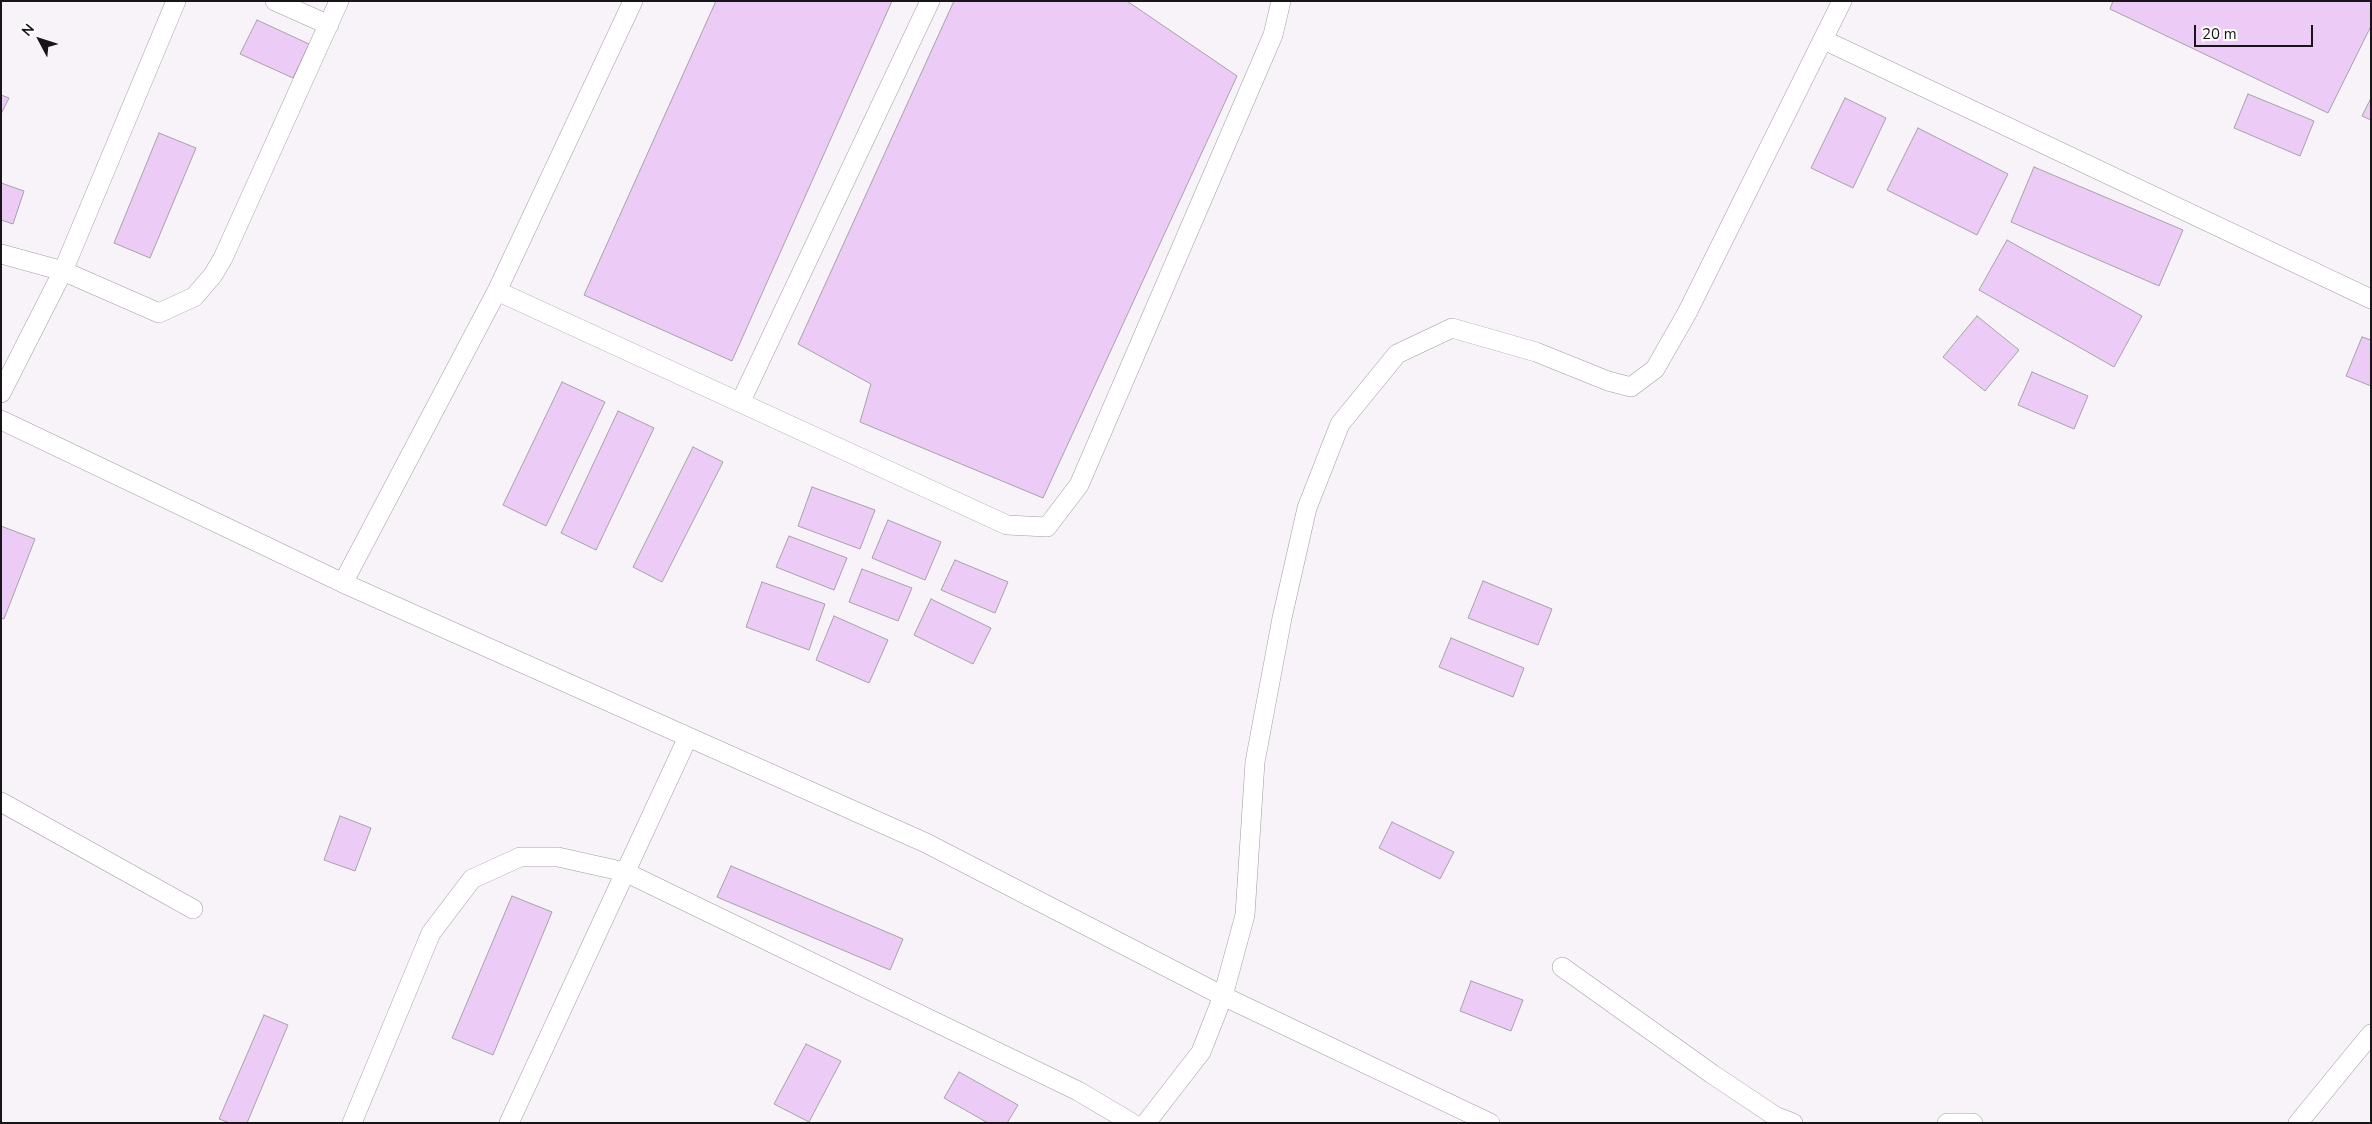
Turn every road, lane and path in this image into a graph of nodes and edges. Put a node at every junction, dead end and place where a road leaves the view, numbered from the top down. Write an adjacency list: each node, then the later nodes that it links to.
1 (176, 1): 11 (lane)
2 (275, 1): 8 (lane)
3 (339, 1): 8 (lane)
4 (633, 1): 12 (lane)
5 (930, 1): 15 (lane)
6 (1281, 1): 15 (lane)
7 (1842, 1): 9 (lane)
8 (329, 25): 11 (lane)
9 (1824, 40): 13 (lane); 23 (lane)
10 (1, 254): 11 (lane)
11 (63, 271): 14 (lane)
12 (497, 291): 15 (lane); 17 (lane)
13 (2371, 299)
14 (1, 393)
15 (741, 401)
16 (1, 420): 17 (lane)
17 (343, 583): 18 (lane)
18 (688, 737): 20 (lane); 23 (lane)
19 (1, 802): 21 (lane)
20 (624, 872): 25 (lane); 26 (lane); 27 (lane)
21 (193, 909)
22 (1562, 967): 30 (lane)
23 (1223, 996): 28 (lane); 29 (lane)
24 (2371, 1034): 33 (lane)
25 (352, 1123)
26 (509, 1123)
27 (1132, 1123)
28 (1146, 1123)
29 (1490, 1123)
30 (1793, 1123)
31 (1947, 1123): 32 (lane)
32 (1973, 1123)
33 (2298, 1123)

